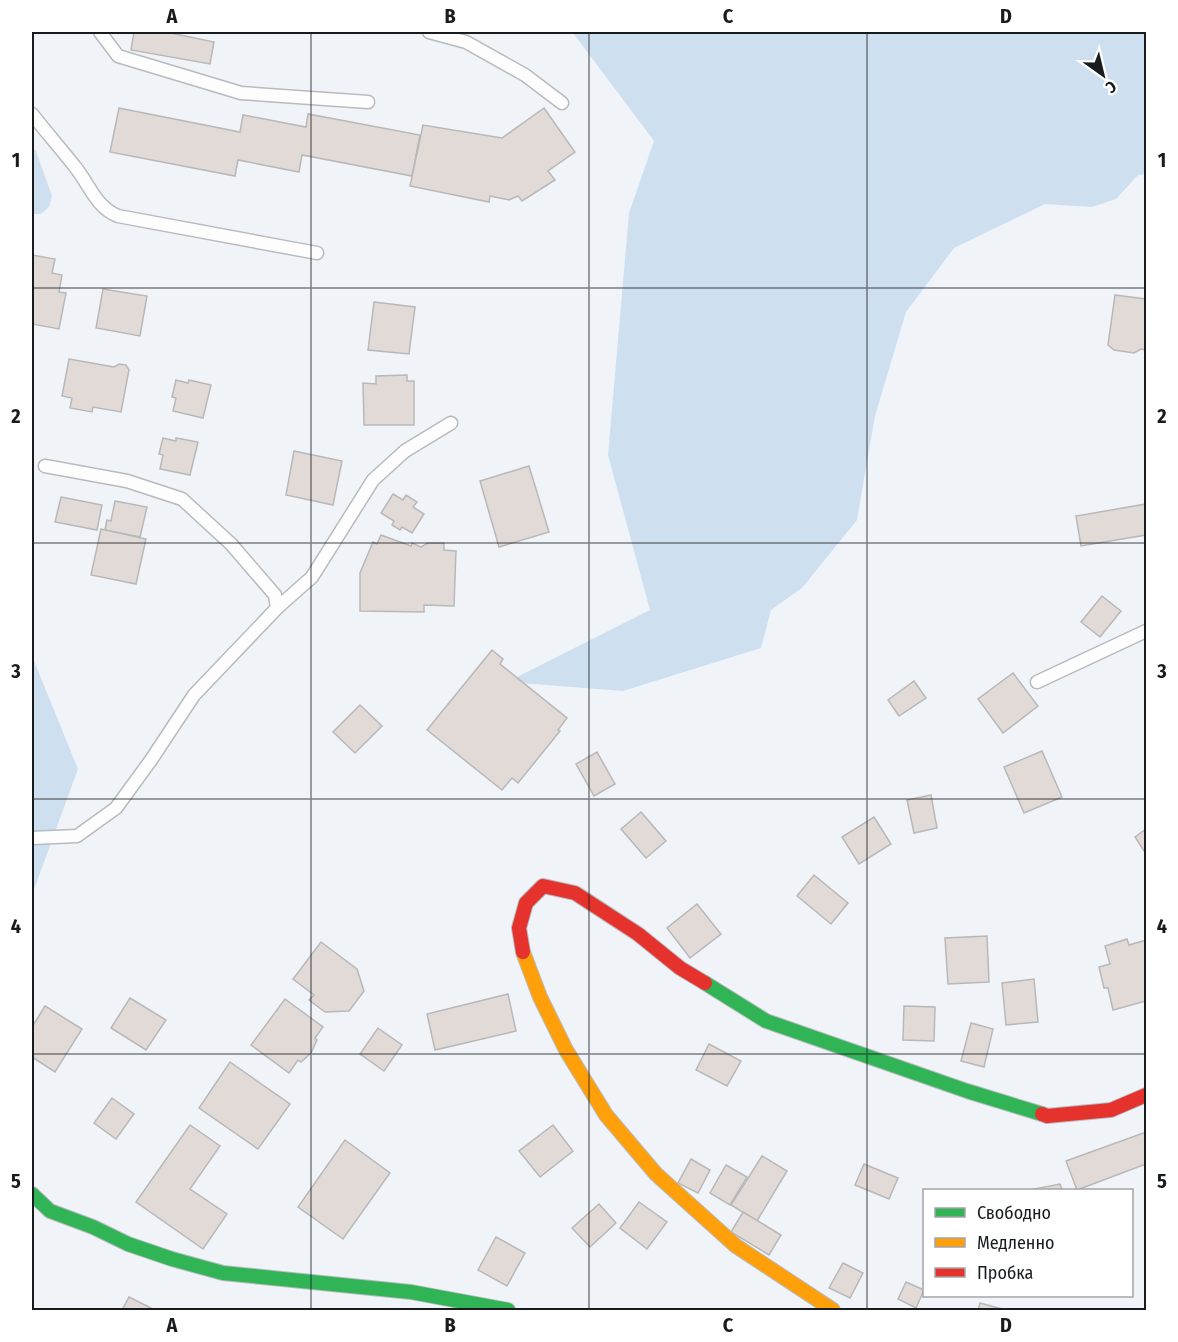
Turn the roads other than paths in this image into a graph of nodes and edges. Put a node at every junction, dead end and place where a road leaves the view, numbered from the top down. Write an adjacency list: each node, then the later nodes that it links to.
1 (100, 32): 3 (lane)
2 (429, 32): 4 (lane)
3 (368, 102)
4 (562, 103)
5 (32, 114): 6 (lane)
6 (317, 253)
7 (451, 423): 9 (lane)
8 (45, 466): 9 (lane)
9 (278, 608): 12 (lane)
10 (1146, 631): 11 (lane)
11 (1037, 682)
12 (32, 838)
13 (1146, 1095): 16 (street)
14 (32, 1194): 15 (street)
15 (508, 1311)
16 (833, 1311)

